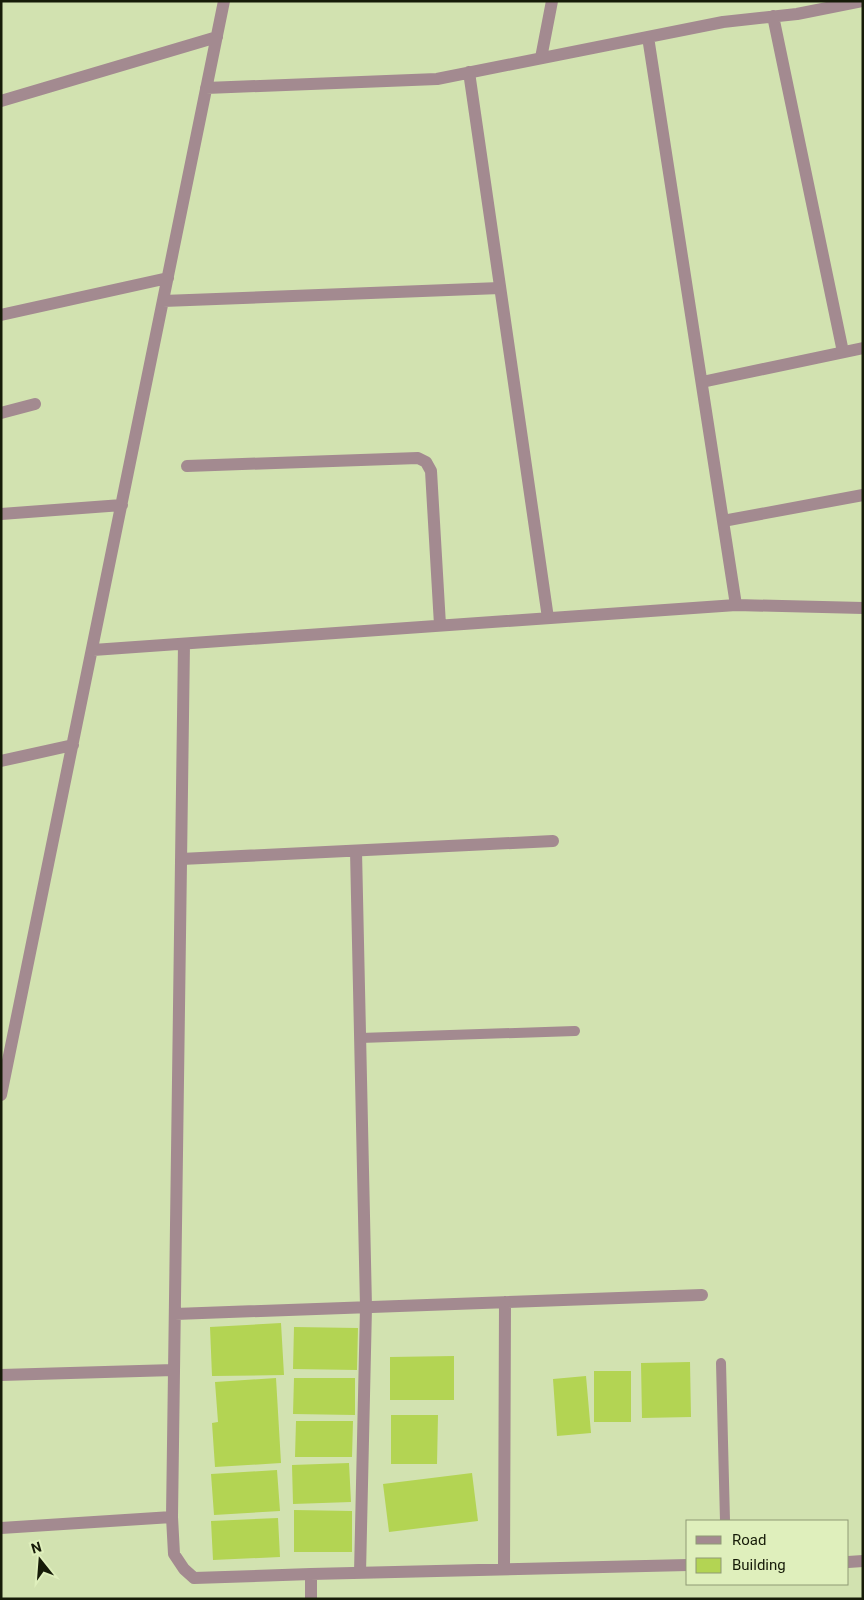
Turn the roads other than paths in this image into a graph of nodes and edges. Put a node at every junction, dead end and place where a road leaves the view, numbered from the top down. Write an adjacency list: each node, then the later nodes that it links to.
1 (224, 1): 5 (street)
2 (552, 1): 7 (street)
3 (862, 1): 4 (street)
4 (773, 16): 6 (street); 16 (street)
5 (217, 36): 9 (street); 10 (street)
6 (648, 37): 7 (street); 17 (street)
7 (541, 58): 8 (street)
8 (469, 72): 9 (street); 12 (street)
9 (206, 88): 11 (street)
10 (1, 101)
11 (168, 278): 13 (street); 14 (street)
12 (500, 288): 13 (street); 27 (street)
13 (163, 301): 22 (street)
14 (1, 315)
15 (863, 348): 16 (street)
16 (843, 352): 17 (street)
17 (702, 382): 24 (street)
18 (35, 404): 19 (street)
19 (1, 413)
20 (188, 466): 28 (street)
21 (863, 495): 24 (street)
22 (122, 505): 23 (street); 30 (street)
23 (1, 514)
24 (723, 521): 25 (street)
25 (736, 605): 26 (street); 27 (street)
26 (863, 608)
27 (548, 618): 28 (street)
28 (440, 625): 29 (street)
29 (184, 644): 30 (street); 35 (street)
30 (93, 650): 31 (street)
31 (73, 745): 32 (street); 38 (street)
32 (1, 761)
33 (553, 841): 34 (street)
34 (356, 850): 35 (street); 37 (street)
35 (181, 859): 42 (street)
36 (576, 1031): 37 (lane)
37 (360, 1038): 41 (street)
38 (1, 1095)
39 (702, 1295): 40 (street)
40 (505, 1302): 41 (street); 52 (street)
41 (366, 1307): 42 (street); 53 (street)
42 (175, 1314): 44 (street)
43 (721, 1363): 47 (lane)
44 (174, 1370): 45 (street); 46 (street)
45 (1, 1374)
46 (172, 1517): 48 (street); 54 (street)
47 (725, 1520)
48 (1, 1528)
49 (863, 1561): 50 (street)
50 (849, 1562)
51 (686, 1565): 52 (street)
52 (504, 1570): 53 (street)
53 (360, 1573): 54 (street)
54 (311, 1574): 55 (street)
55 (311, 1599)

